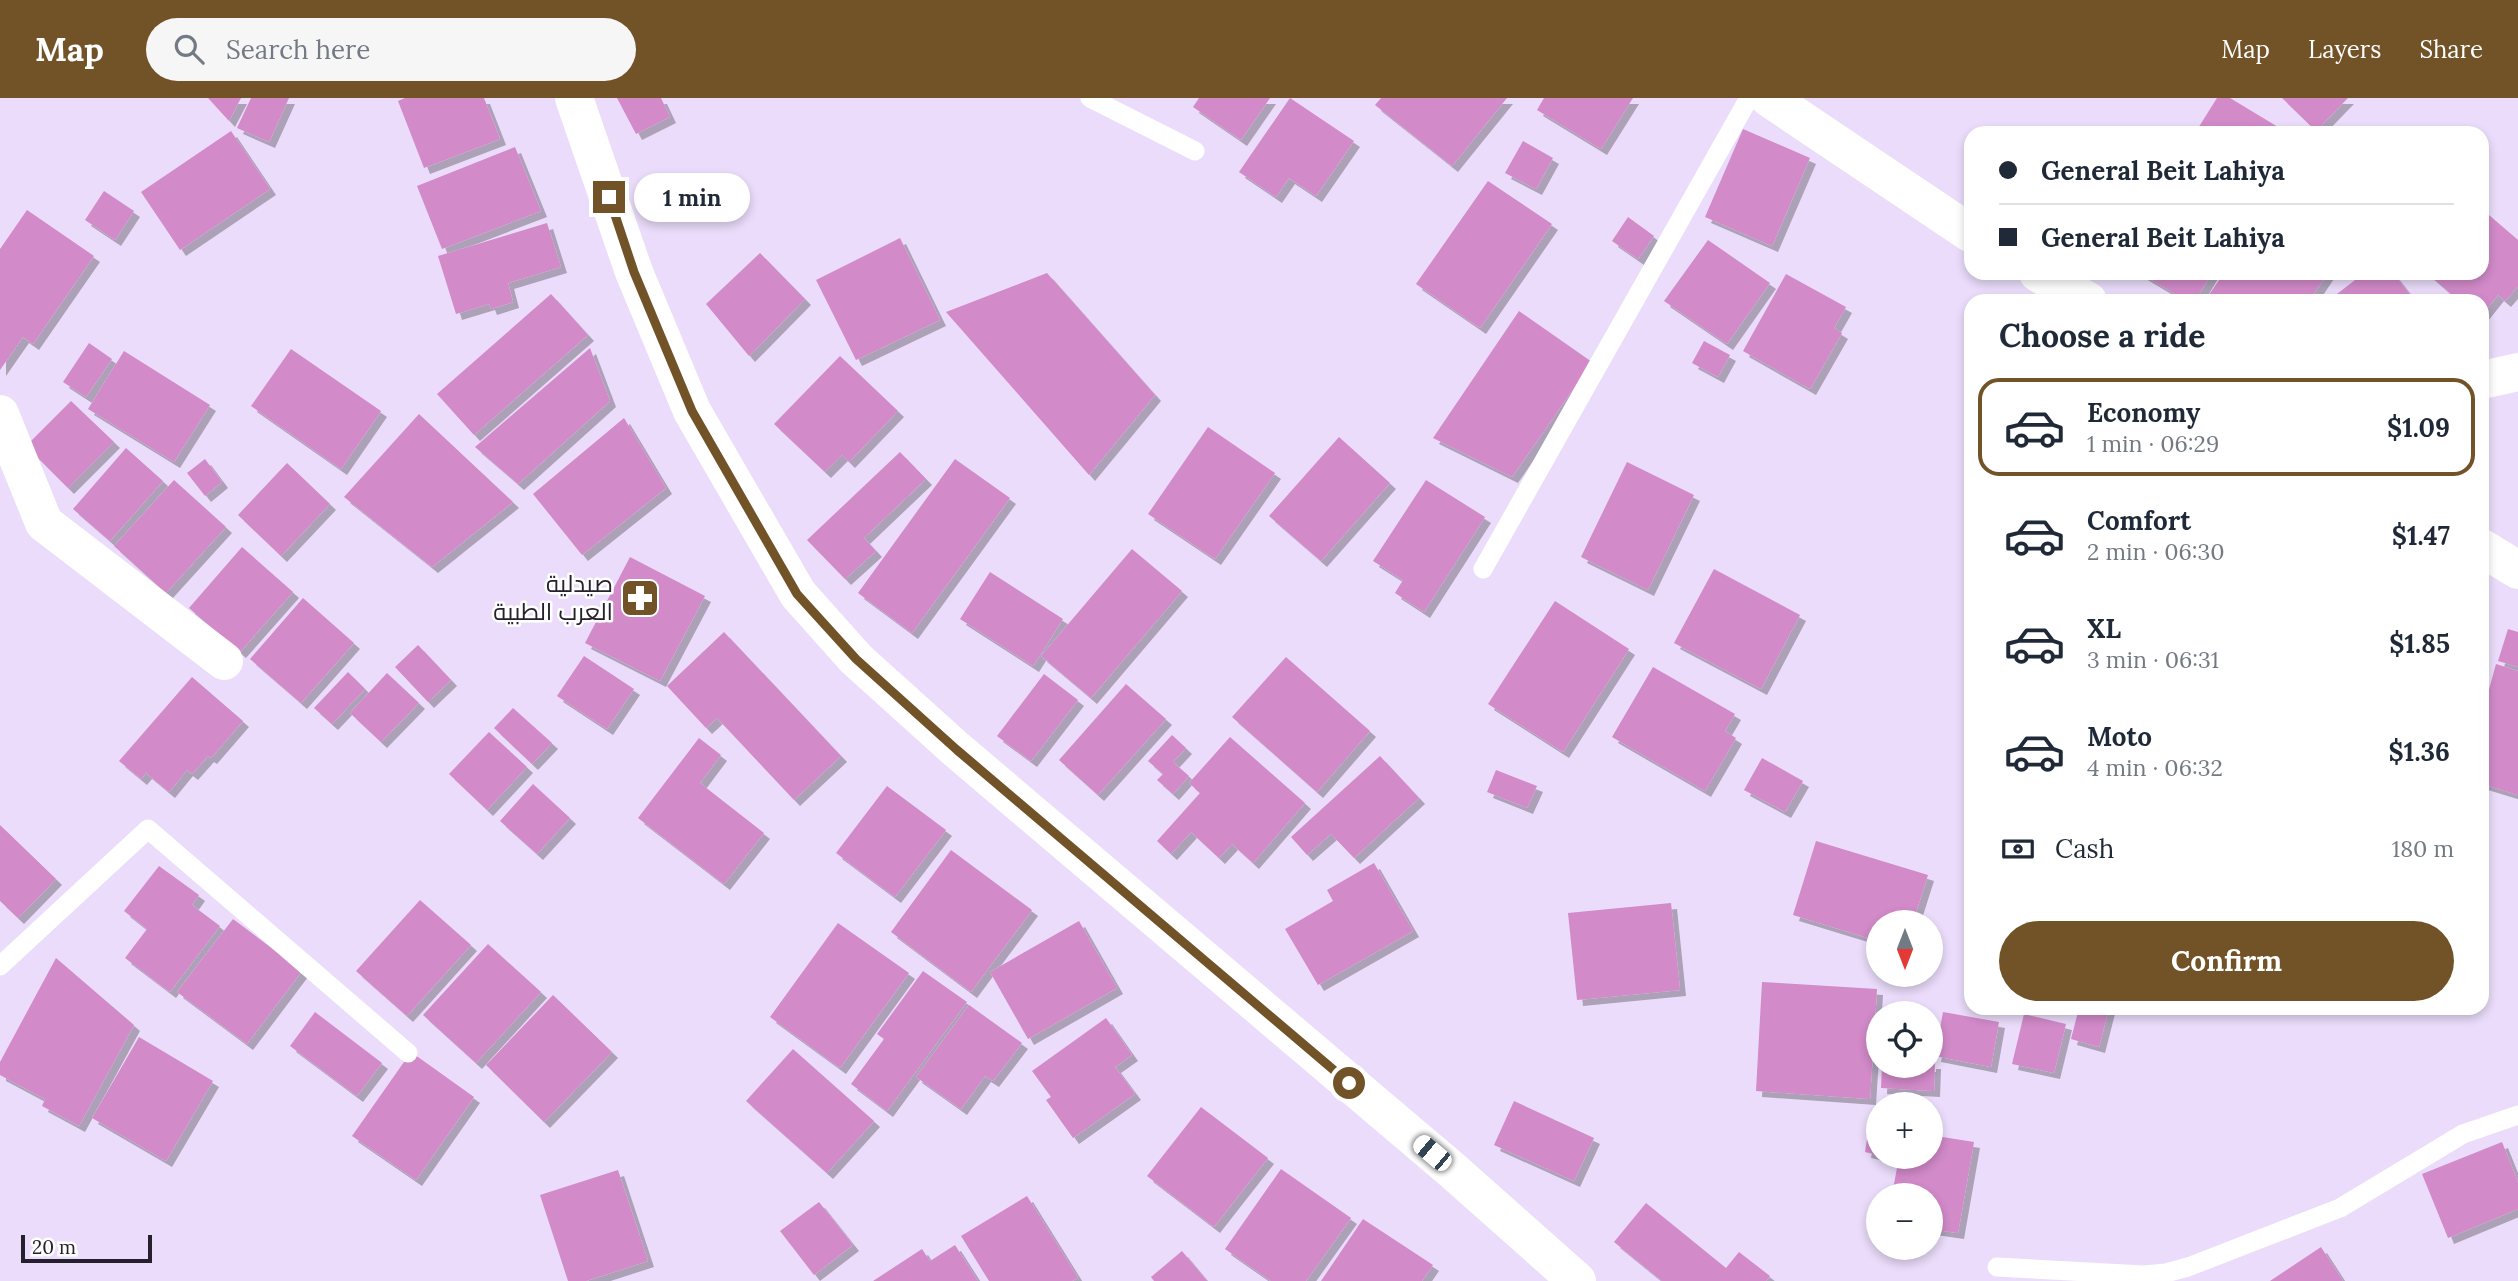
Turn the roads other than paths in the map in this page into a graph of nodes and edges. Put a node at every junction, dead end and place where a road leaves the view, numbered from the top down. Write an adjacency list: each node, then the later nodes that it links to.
1 (575, 98): 20 (main road)
2 (1090, 98): 5 (lane)
3 (1749, 98): 13 (lane)
4 (1769, 98): 6 (main road)
5 (1195, 151)
6 (1964, 229)
7 (2050, 280): 8 (main road)
8 (2076, 294)
9 (2518, 372): 10 (main road)
10 (2489, 378)
11 (0, 414): 15 (main road)
12 (2489, 552): 14 (main road)
13 (1483, 569)
14 (2518, 570)
15 (224, 661)
16 (0, 966): 17 (lane)
17 (408, 1053)
18 (2518, 1115): 19 (lane)
19 (1997, 1267)
20 (1577, 1281)

